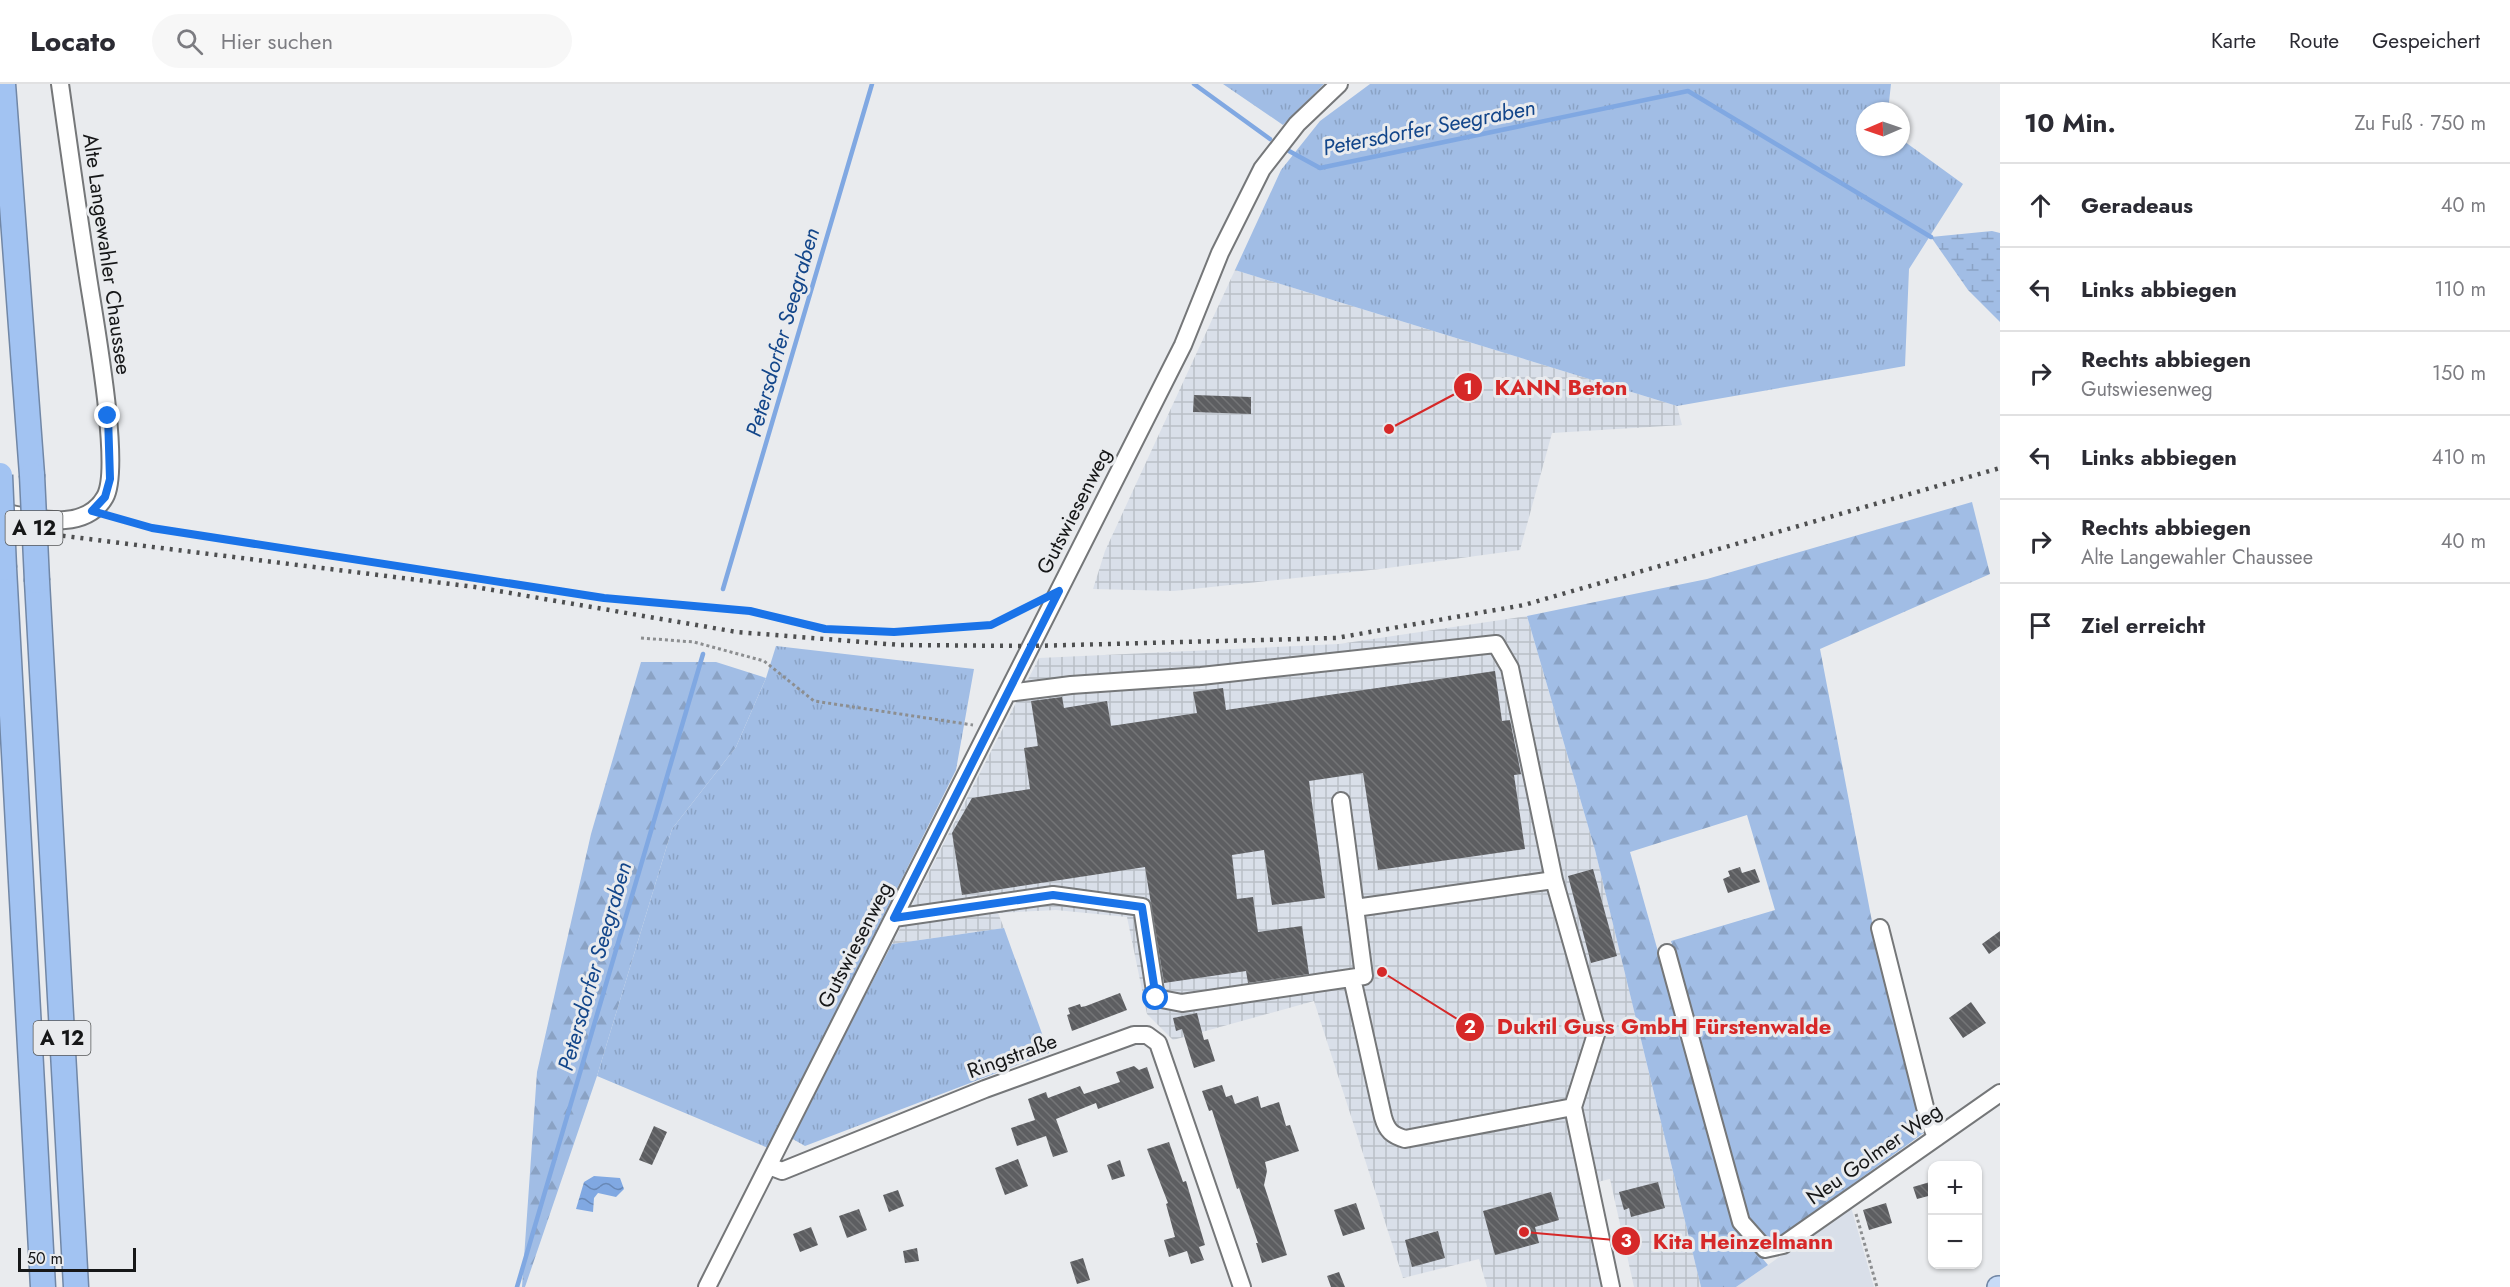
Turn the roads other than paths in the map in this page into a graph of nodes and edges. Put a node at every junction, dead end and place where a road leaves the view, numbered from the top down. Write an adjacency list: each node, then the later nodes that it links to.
1 (3, 84): 18 (highway, A 12, bridge)
2 (60, 84): 5 (street, Alte Langewahler Chaussee)
3 (1339, 84): 6 (street, Gutswiesenweg)
4 (0, 475): 19 (highway, A 12, bridge)
5 (0, 512)
6 (1008, 693): 8 (street); 10 (street, Gutswiesenweg)
7 (1341, 801): 9 (street)
8 (1554, 880): 9 (street); 15 (street)
9 (1355, 908): 13 (street)
10 (894, 918): 13 (street); 17 (street, Gutswiesenweg)
11 (1880, 928): 16 (street)
12 (1666, 953): 16 (street, Neu Golmer Weg)
13 (1352, 978): 15 (street)
14 (2000, 1093): 16 (street, Neu Golmer Weg)
15 (1573, 1107): 24 (street)
16 (1936, 1138)
17 (770, 1166): 22 (street); 23 (street, Ringstraße)
18 (73, 1248): 20 (highway, A 12); 21 (highway)
19 (43, 1287)
20 (76, 1287)
21 (84, 1287)
22 (707, 1287)
23 (1242, 1287)
24 (1611, 1287)

